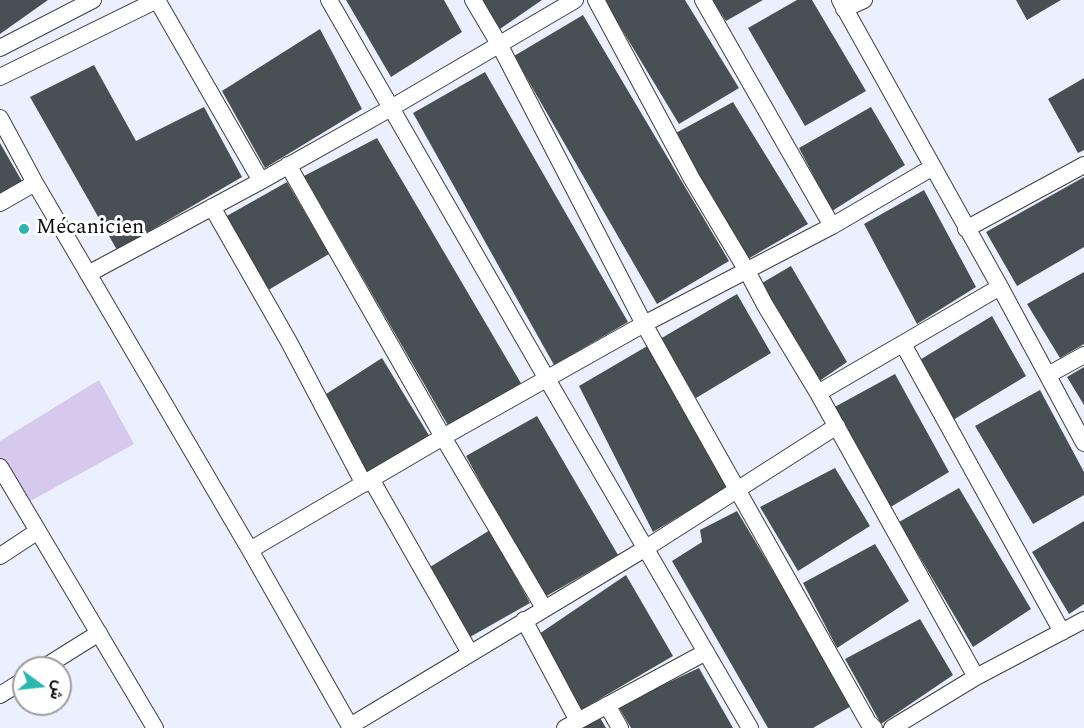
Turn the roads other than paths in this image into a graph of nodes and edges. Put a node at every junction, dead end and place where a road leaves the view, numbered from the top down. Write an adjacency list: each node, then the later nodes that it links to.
1 (93, 0): 11 (street)
2 (157, 0): 12 (street); 18 (street)
3 (329, 0): 13 (street)
4 (473, 0): 10 (street)
5 (575, 0): 10 (street)
6 (596, 0): 24 (street)
7 (702, 0): 22 (street)
8 (864, 0): 9 (street)
9 (842, 5): 17 (street)
10 (499, 44): 13 (street); 27 (street)
11 (0, 48)
12 (0, 77)
13 (391, 108): 15 (street); 31 (street)
14 (0, 118): 19 (street)
15 (288, 165): 18 (street); 34 (street)
16 (1084, 165): 23 (street)
17 (933, 167): 22 (street); 23 (street)
18 (261, 181): 21 (street)
19 (35, 183): 20 (street); 25 (street)
20 (0, 203)
21 (212, 207): 25 (street); 37 (street)
22 (832, 226): 24 (street)
23 (966, 229): 26 (street)
24 (747, 271): 27 (street); 32 (street)
25 (88, 274): 41 (street)
26 (1000, 287): 28 (street); 30 (street)
27 (644, 324): 31 (street); 38 (street)
28 (903, 344): 32 (street); 46 (street)
29 (1084, 355): 30 (street)
30 (1048, 375): 35 (street)
31 (547, 379): 34 (street); 40 (street)
32 (818, 393): 33 (street)
33 (837, 426): 38 (street); 51 (street)
34 (443, 438): 37 (street); 43 (street)
35 (1084, 442)
36 (0, 467): 39 (street)
37 (367, 482): 41 (street); 49 (street)
38 (738, 490): 40 (street); 58 (street)
39 (38, 531): 42 (street); 47 (street)
40 (646, 548): 43 (street); 48 (street)
41 (250, 550): 54 (street)
42 (0, 556)
43 (544, 608): 44 (street)
44 (524, 620): 49 (street); 53 (street)
45 (1084, 620): 46 (street)
46 (1062, 632): 51 (street)
47 (99, 633): 50 (street); 55 (street)
48 (706, 652): 52 (street); 57 (street)
49 (470, 653): 54 (street)
50 (62, 656)
51 (976, 676): 59 (street)
52 (607, 705): 53 (street); 56 (street)
53 (572, 724)
54 (350, 727)
55 (155, 728)
56 (620, 728)
57 (750, 728)
58 (874, 728)
59 (892, 728)

